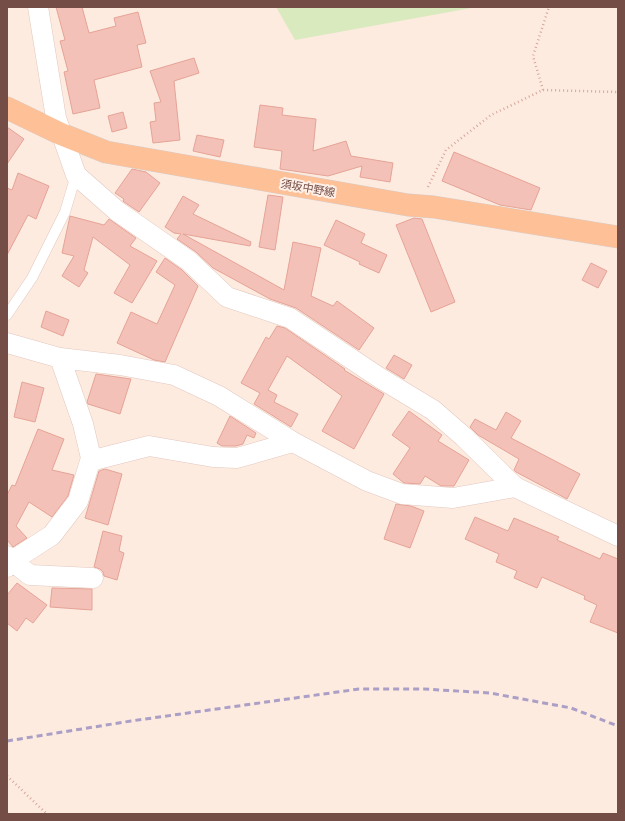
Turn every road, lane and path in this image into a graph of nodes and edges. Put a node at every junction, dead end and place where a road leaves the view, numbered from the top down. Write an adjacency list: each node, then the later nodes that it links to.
1 (38, 7): 6 (street)
2 (549, 7): 3 (path)
3 (543, 90): 4 (path); 8 (path)
4 (618, 92)
5 (7, 108): 6 (main road, 須坂中野線)
6 (61, 134): 7 (street); 8 (main road, 須坂中野線)
7 (76, 175): 10 (lane); 15 (street)
8 (419, 206): 9 (main road, 須坂中野線)
9 (618, 237)
10 (7, 315)
11 (7, 343): 12 (street)
12 (60, 358): 13 (street); 14 (street)
13 (293, 442): 14 (street); 15 (street)
14 (90, 461): 17 (street)
15 (515, 487): 16 (street)
16 (618, 536)
17 (9, 561): 18 (street)
18 (93, 578)
19 (7, 776): 20 (path)
20 (47, 814)

